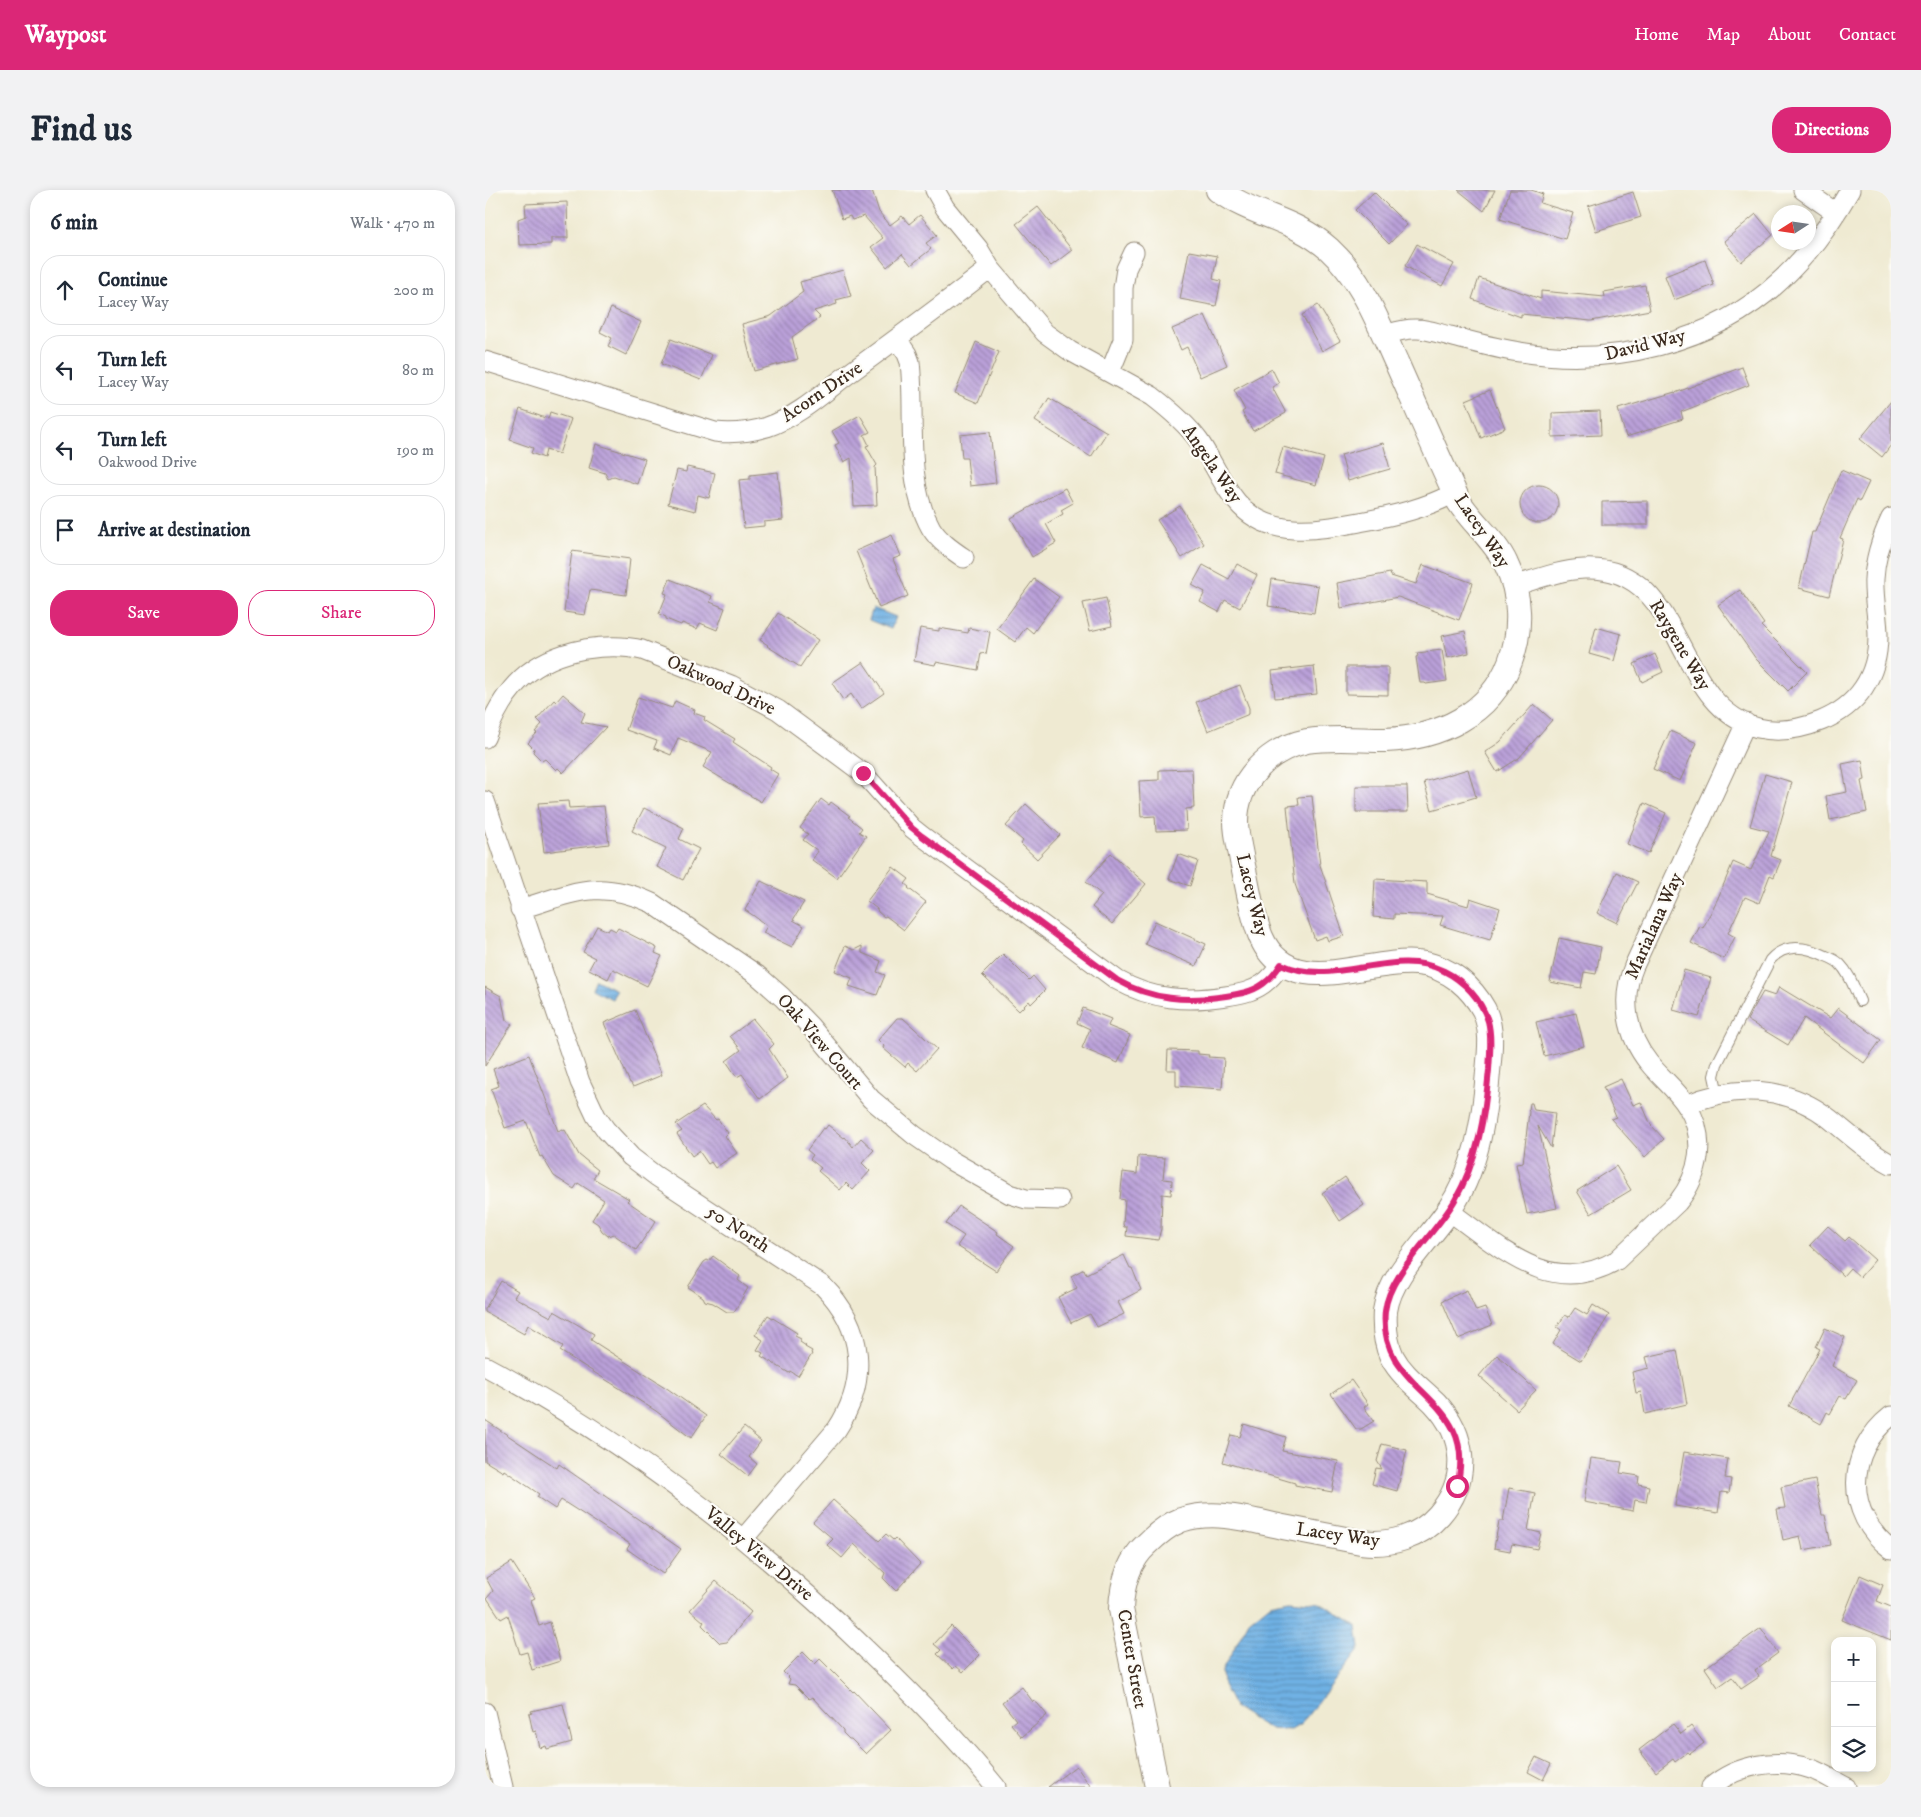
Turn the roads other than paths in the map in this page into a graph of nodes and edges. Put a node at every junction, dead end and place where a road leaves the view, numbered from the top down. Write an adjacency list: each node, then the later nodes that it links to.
1 (935, 190): 7 (street, Angela Way)
2 (1218, 190): 8 (street, Lacey Way)
3 (1803, 190): 5 (street)
4 (1849, 190): 5 (street, David Way)
5 (1836, 213): 8 (street, David Way)
6 (1134, 252): 11 (street)
7 (990, 268): 9 (street, Acorn Drive); 11 (street, Angela Way)
8 (1384, 335): 12 (street, Lacey Way)
9 (897, 339): 10 (street, Acorn Drive); 14 (street)
10 (485, 361)
11 (1110, 372): 12 (street, Angela Way)
12 (1455, 493): 15 (street, Lacey Way)
13 (1891, 518): 16 (street, Raygene Way)
14 (964, 558)
15 (1514, 586): 16 (street, Raygene Way); 20 (street, Lacey Way)
16 (1746, 723): 23 (street, Marialana Way)
17 (485, 738): 20 (street, Oakwood Drive)
18 (485, 801): 19 (street)
19 (520, 909): 25 (street, Oak View Court); 29 (street, 50 North)
20 (1281, 964): 26 (street, Lacey Way)
21 (1859, 1001): 22 (lane)
22 (1718, 1094): 23 (street); 24 (street)
23 (1686, 1105): 26 (street, Marialana Way)
24 (1891, 1164)
25 (1060, 1200)
26 (1449, 1210): 30 (street, Lacey Way)
27 (485, 1366): 29 (street, Valley View Drive)
28 (1891, 1416): 31 (street)
29 (744, 1538): 34 (street, Valley View Drive)
30 (1152, 1539): 35 (street, Center Street)
31 (1891, 1548)
32 (485, 1712): 33 (street)
33 (503, 1787)
34 (996, 1787)
35 (1157, 1787)
36 (1711, 1787): 37 (street)
37 (1846, 1787)

